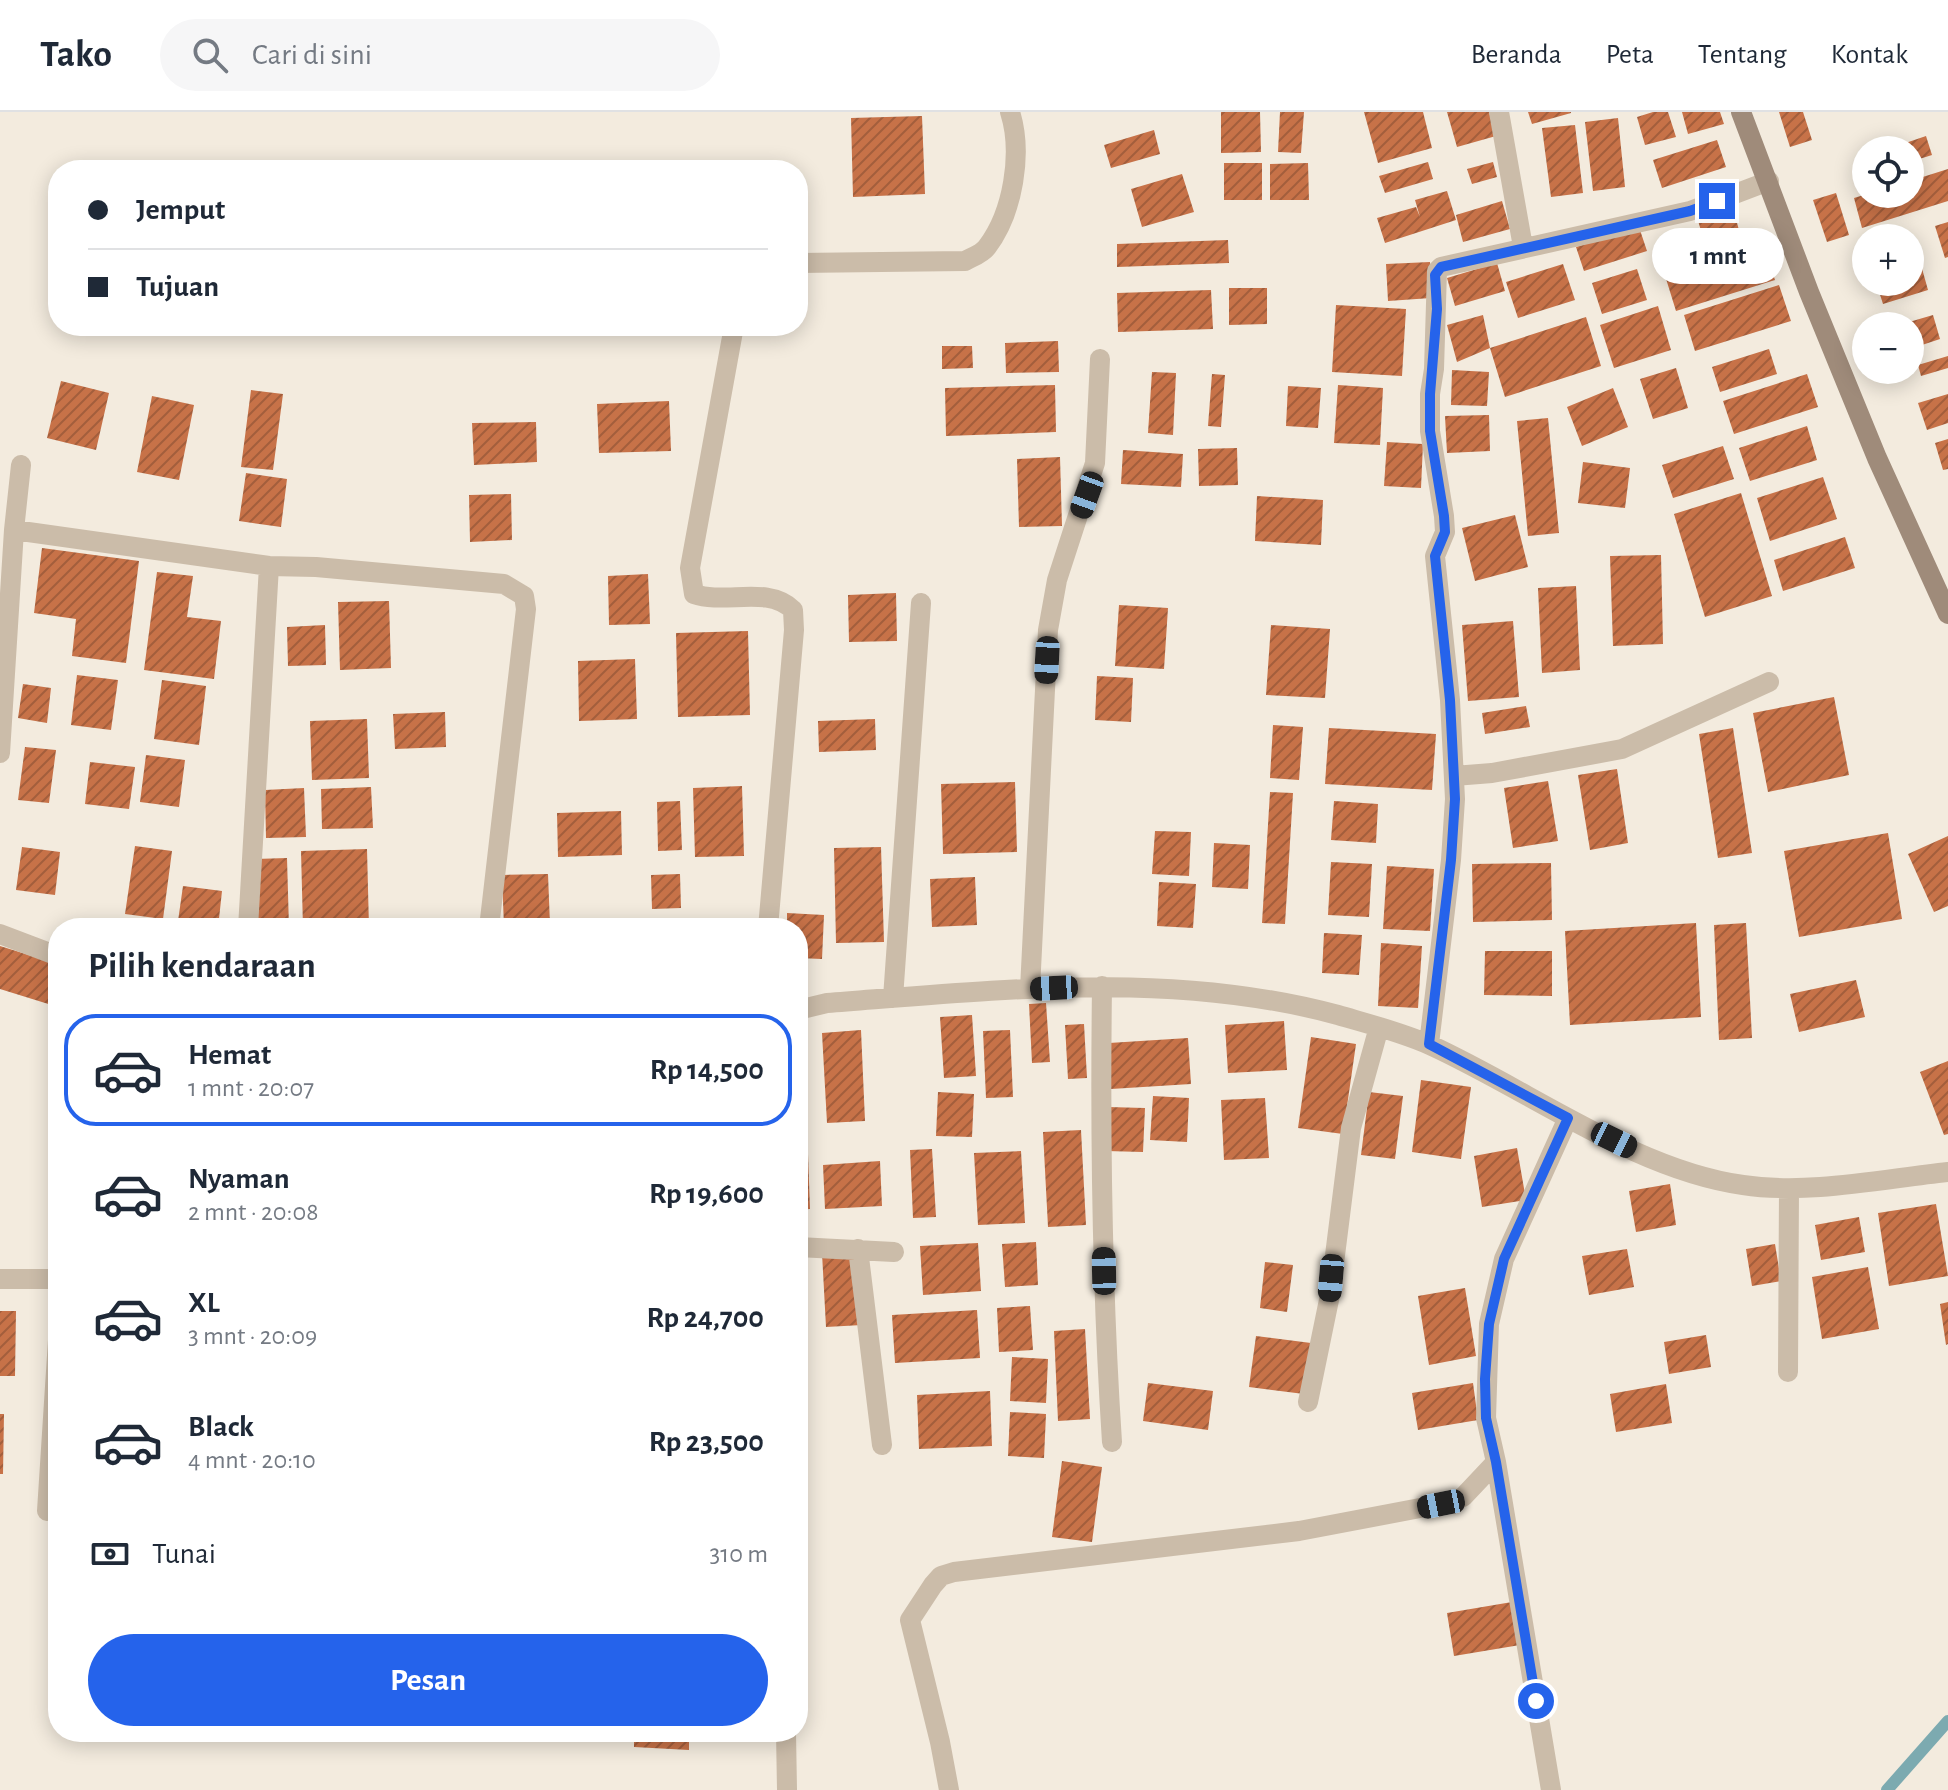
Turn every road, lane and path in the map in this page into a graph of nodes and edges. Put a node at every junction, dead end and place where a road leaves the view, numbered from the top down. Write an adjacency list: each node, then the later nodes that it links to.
1 (1010, 112): 6 (street)
2 (1499, 112): 5 (street)
3 (1741, 112): 4 (main road)
4 (1769, 181): 5 (street); 13 (main road)
5 (1523, 247): 16 (street)
6 (808, 263)
7 (732, 336): 19 (street)
8 (1100, 359): 23 (street)
9 (21, 465): 10 (street)
10 (14, 530): 11 (street); 15 (street)
11 (269, 566): 17 (street); 18 (street)
12 (921, 603): 24 (street)
13 (1948, 614)
14 (1769, 682): 16 (street)
15 (0, 753)
16 (1454, 776): 27 (street)
17 (249, 918)
18 (490, 918)
19 (769, 918)
20 (0, 934): 21 (street)
21 (48, 952)
22 (1102, 986): 23 (street); 26 (street); 38 (street)
23 (1030, 989): 24 (street)
24 (893, 998): 25 (street)
25 (808, 1008)
26 (1379, 1027): 27 (street); 37 (street)
27 (1429, 1044): 28 (street)
28 (1568, 1118): 30 (street); 40 (street)
29 (1948, 1172): 30 (street)
30 (1789, 1189): 36 (street)
31 (808, 1247): 32 (street)
32 (858, 1249): 33 (street); 39 (street)
33 (894, 1252)
34 (0, 1279): 35 (street)
35 (48, 1279)
36 (1788, 1372)
37 (1308, 1402)
38 (1112, 1442)
39 (882, 1445)
40 (1496, 1462): 45 (street); 46 (street)
41 (48, 1495): 42 (street)
42 (47, 1511)
43 (786, 1742): 44 (street)
44 (787, 1790)
45 (949, 1790)
46 (1551, 1790)

